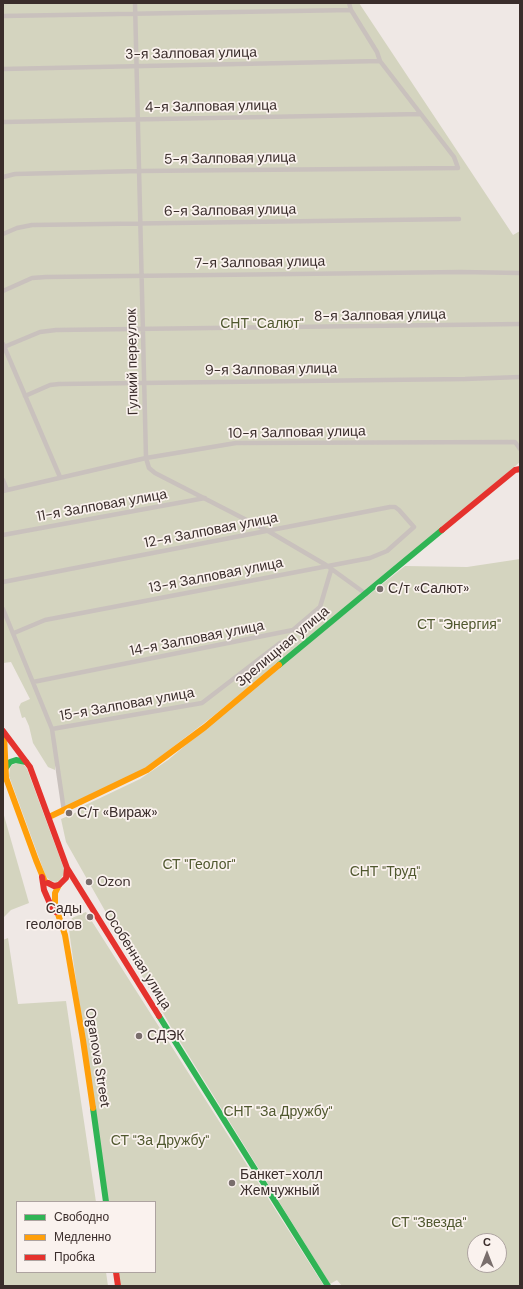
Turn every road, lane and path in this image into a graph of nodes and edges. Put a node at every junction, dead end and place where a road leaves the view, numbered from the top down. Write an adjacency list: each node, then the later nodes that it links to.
1 (135, 3): 4 (street, Гулкий переулок)
2 (349, 3): 3 (street)
3 (351, 10): 4 (street); 6 (street)
4 (135, 15): 5 (street); 7 (street, Гулкий переулок)
5 (3, 16)
6 (380, 61): 7 (street, 3-я Залповая улица); 9 (street)
7 (136, 66): 8 (street, 3-я Залповая улица); 10 (street, Гулкий переулок)
8 (3, 69)
9 (420, 114): 10 (street, 4-я Залповая улица); 12 (street, 5-я Залповая улица)
10 (138, 119): 11 (street, 4-я Залповая улица); 12 (street, Гулкий переулок)
11 (3, 122)
12 (140, 170): 13 (street, 5-я Залповая улица); 15 (street, Гулкий переулок)
13 (3, 177)
14 (459, 219): 15 (street, 6-я Залповая улица)
15 (141, 224): 16 (street, 6-я Залповая улица); 18 (street, Гулкий переулок)
16 (3, 234)
17 (520, 273): 18 (street, 7-я Залповая улица)
18 (142, 276): 19 (street, 7-я Залповая улица); 21 (street, Гулкий переулок)
19 (3, 291)
20 (520, 324): 21 (street, 8-я Залповая улица)
21 (143, 330): 22 (street, 8-я Залповая улица); 24 (street, Гулкий переулок)
22 (4, 345): 25 (street)
23 (520, 377): 24 (street, 9-я Залповая улица)
24 (145, 383): 25 (street, 9-я Залповая улица); 27 (street, Гулкий переулок)
25 (25, 396): 29 (street)
26 (520, 449): 27 (street, 10-я Залповая улица)
27 (146, 458): 29 (street, 10-я Залповая улица); 32 (street)
28 (518, 468): 39 (main road, Зрелищная улица)
29 (60, 477): 31 (street, 10-я Залповая улица)
30 (3, 480): 31 (street)
31 (5, 490)
32 (206, 498): 34 (street); 35 (street, 11-я Залповая улица)
33 (414, 527): 34 (street, 12-я Залповая улица); 36 (street, 13-я Залповая улица)
34 (268, 532): 36 (street); 38 (street, 12-я Залповая улица)
35 (3, 535)
36 (326, 566): 37 (street); 41 (street, 13-я Залповая улица)
37 (331, 570): 39 (street); 43 (street, 14-я Залповая улица)
38 (3, 582)
39 (366, 594): 48 (main road, Зрелищная улица)
40 (3, 609): 41 (street)
41 (14, 633): 43 (street)
42 (280, 643): 44 (street, 15-я Залповая улица)
43 (33, 682): 44 (street)
44 (52, 729): 48 (street)
45 (3, 732): 46 (main road, Особенная улица); 47 (main road, Oganova Street)
46 (26, 762): 47 (main road); 49 (main road, Особенная улица)
47 (5, 769): 51 (main road, Oganova Street)
48 (64, 811): 49 (main road, Зрелищная улица)
49 (49, 817): 50 (main road, Особенная улица)
50 (67, 868): 52 (main road, Oganova Street); 53 (main road, Особенная улица)
51 (42, 877): 52 (main road); 54 (main road, Oganova Street)
52 (60, 884): 53 (main road); 54 (main road, Oganova Street)
53 (80, 890): 58 (main road, Особенная улица)
54 (61, 918): 55 (main road, Oganova Street)
55 (106, 1201)
56 (116, 1273): 57 (main road)
57 (118, 1286)
58 (328, 1286)

